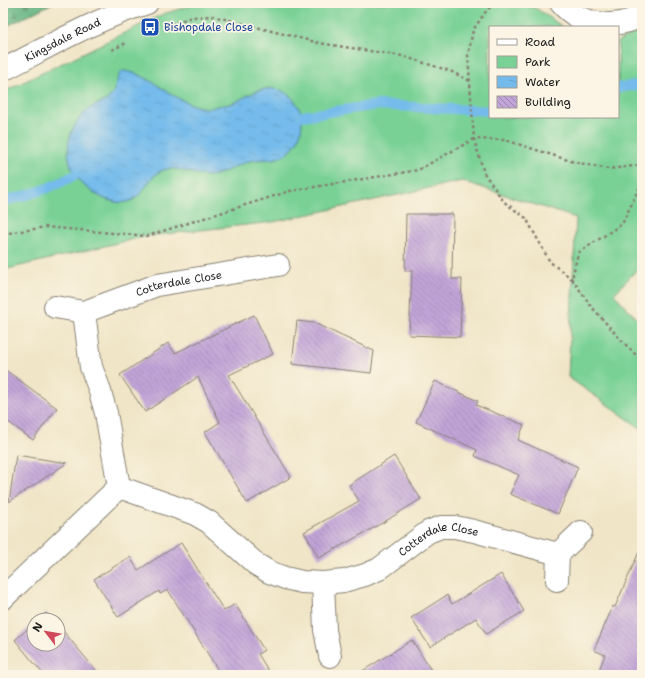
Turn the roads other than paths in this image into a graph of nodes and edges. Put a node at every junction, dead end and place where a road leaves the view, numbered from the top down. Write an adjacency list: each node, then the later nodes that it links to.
1 (147, 3): 3 (street, Kingsdale Road)
2 (561, 4): 4 (street)
3 (123, 6): 5 (street, Kingsdale Road)
4 (642, 16)
5 (3, 70)
6 (278, 265): 8 (street, Cotterdale Close)
7 (55, 307): 8 (street)
8 (84, 312): 9 (street)
9 (119, 486): 13 (street, Cotterdale Close); 14 (street)
10 (581, 532): 11 (street)
11 (558, 554): 12 (street); 13 (street, Cotterdale Close)
12 (557, 580)
13 (323, 583): 15 (street)
14 (3, 598)
15 (330, 656)

